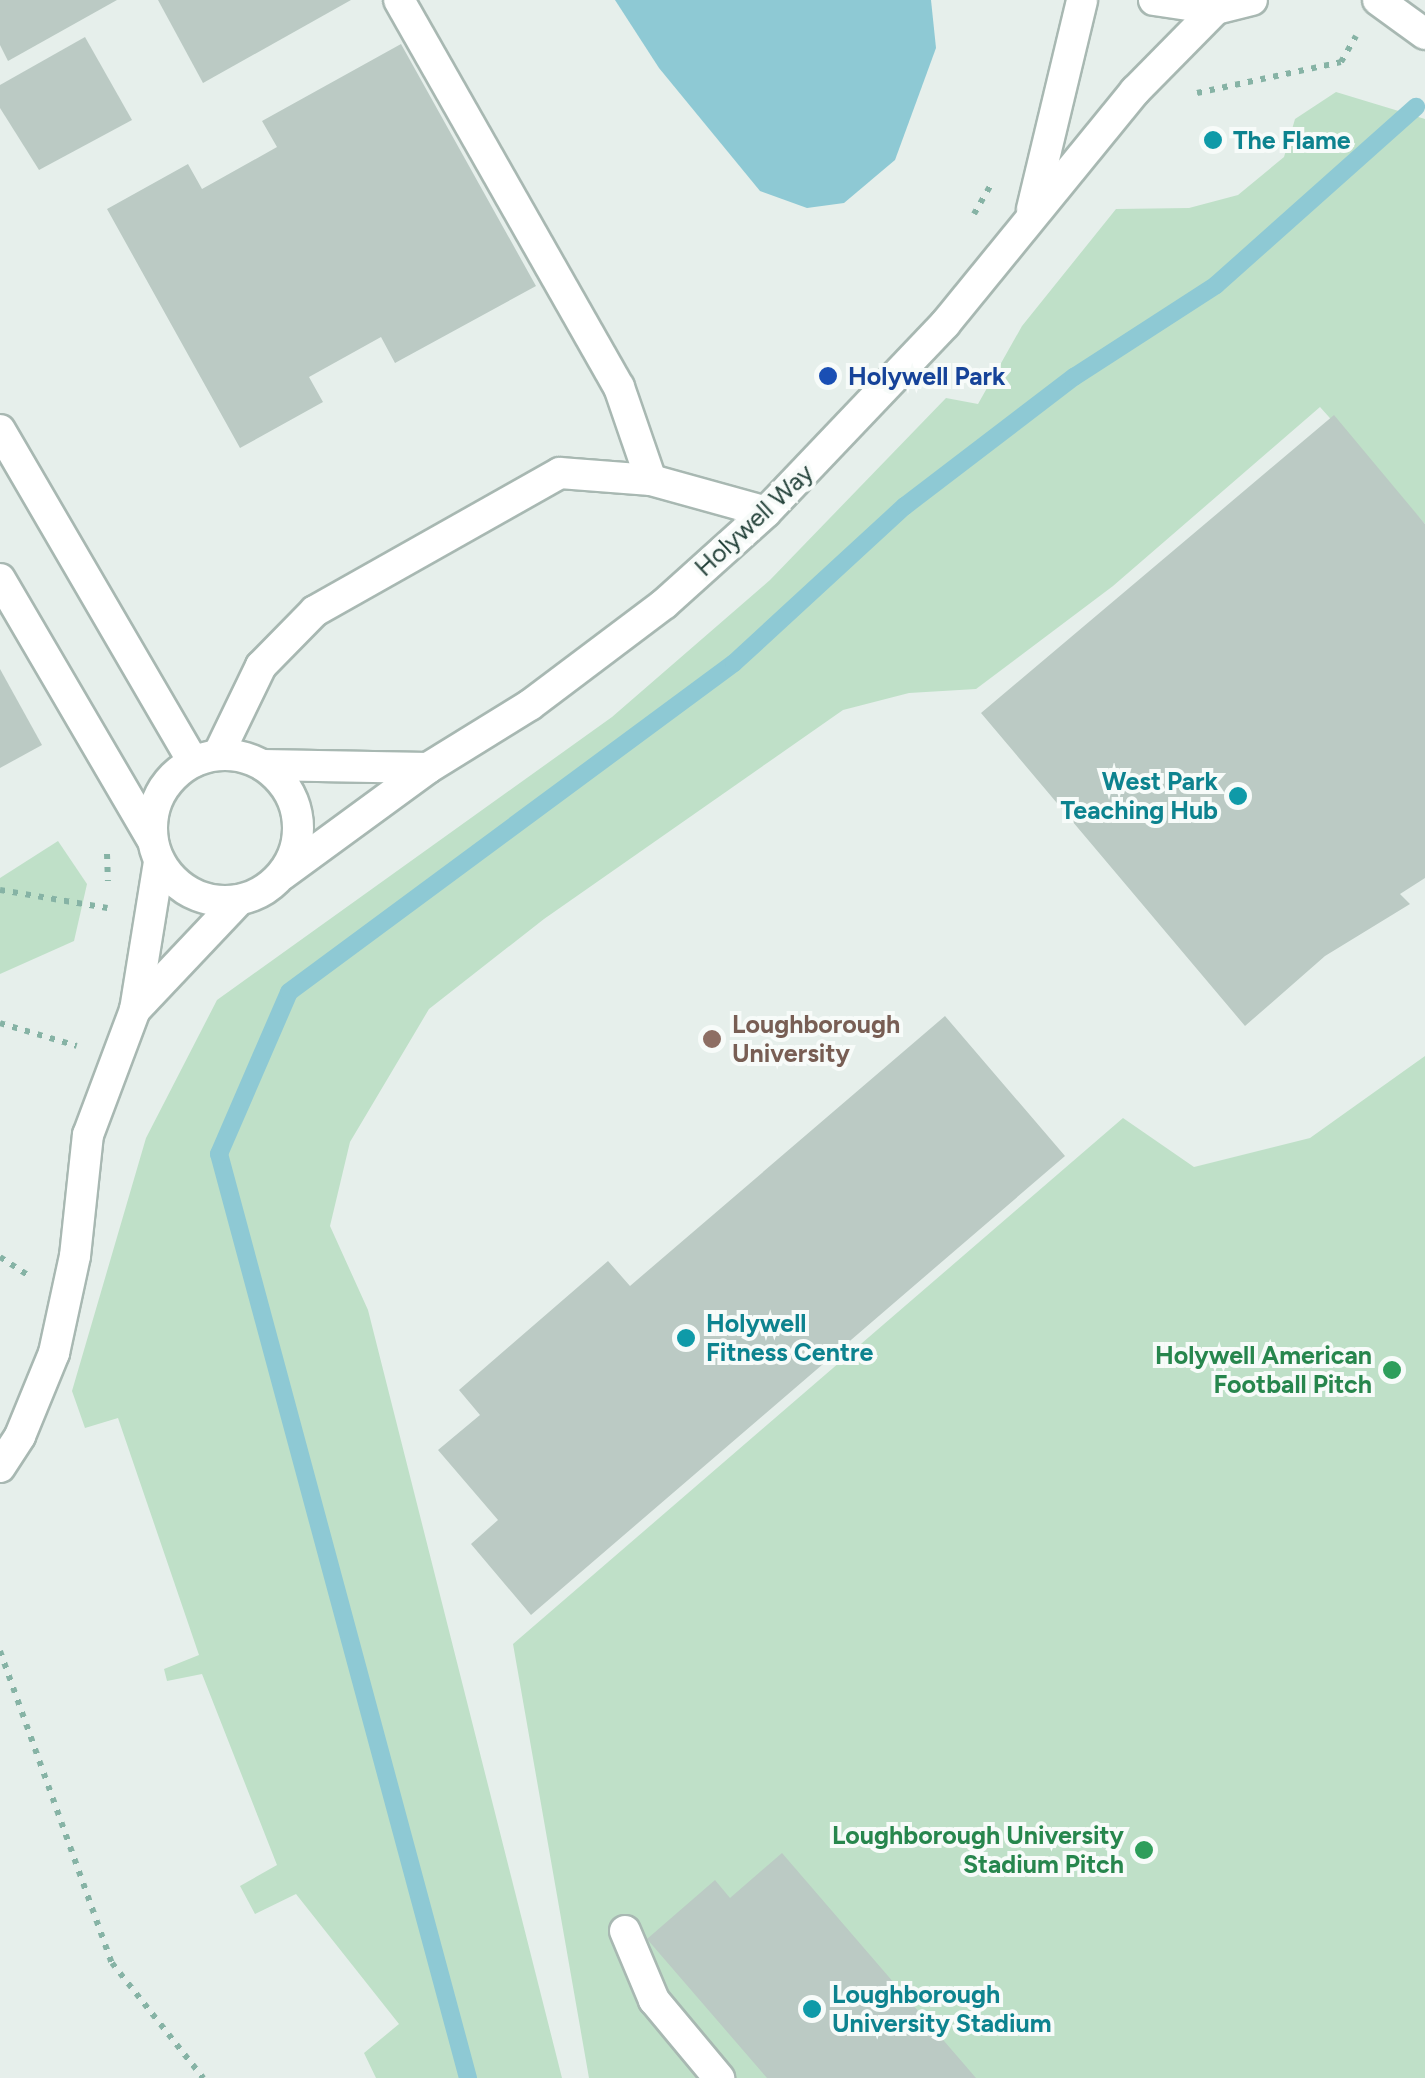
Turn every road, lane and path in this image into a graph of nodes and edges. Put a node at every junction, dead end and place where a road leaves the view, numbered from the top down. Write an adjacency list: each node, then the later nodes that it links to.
1 (399, 0): 14 (street)
2 (1082, 0): 11 (street, Holywell Way)
3 (1154, 0): 6 (street)
4 (1252, 0): 6 (street)
5 (1378, 0): 8 (street)
6 (1216, 9): 11 (street, Holywell Way)
7 (1359, 31): 9 (path)
8 (1425, 34)
9 (1195, 94)
10 (999, 171): 12 (path)
11 (1030, 216): 15 (street, Holywell Way)
12 (972, 218)
13 (0, 430): 17 (street)
14 (651, 480): 15 (street); 17 (street)
15 (766, 512): 19 (street, Holywell Way)
16 (0, 579): 21 (street)
17 (205, 759): 18 (street); 21 (street)
18 (263, 765): 19 (street); 22 (street)
19 (428, 768): 22 (street, Holywell Way)
20 (107, 835): 25 (path)
21 (156, 850): 24 (street); 27 (street)
22 (282, 876): 24 (street)
23 (0, 890): 25 (path)
24 (239, 900): 27 (street)
25 (108, 908): 26 (path)
26 (108, 925)
27 (135, 1010): 34 (street)
28 (0, 1023): 30 (path)
29 (85, 1029): 30 (path)
30 (78, 1047): 31 (path)
31 (73, 1063)
32 (0, 1257): 33 (path)
33 (41, 1266)
34 (0, 1467)
35 (0, 1651): 37 (path)
36 (625, 1931): 38 (street)
37 (203, 2078)
38 (719, 2078)

